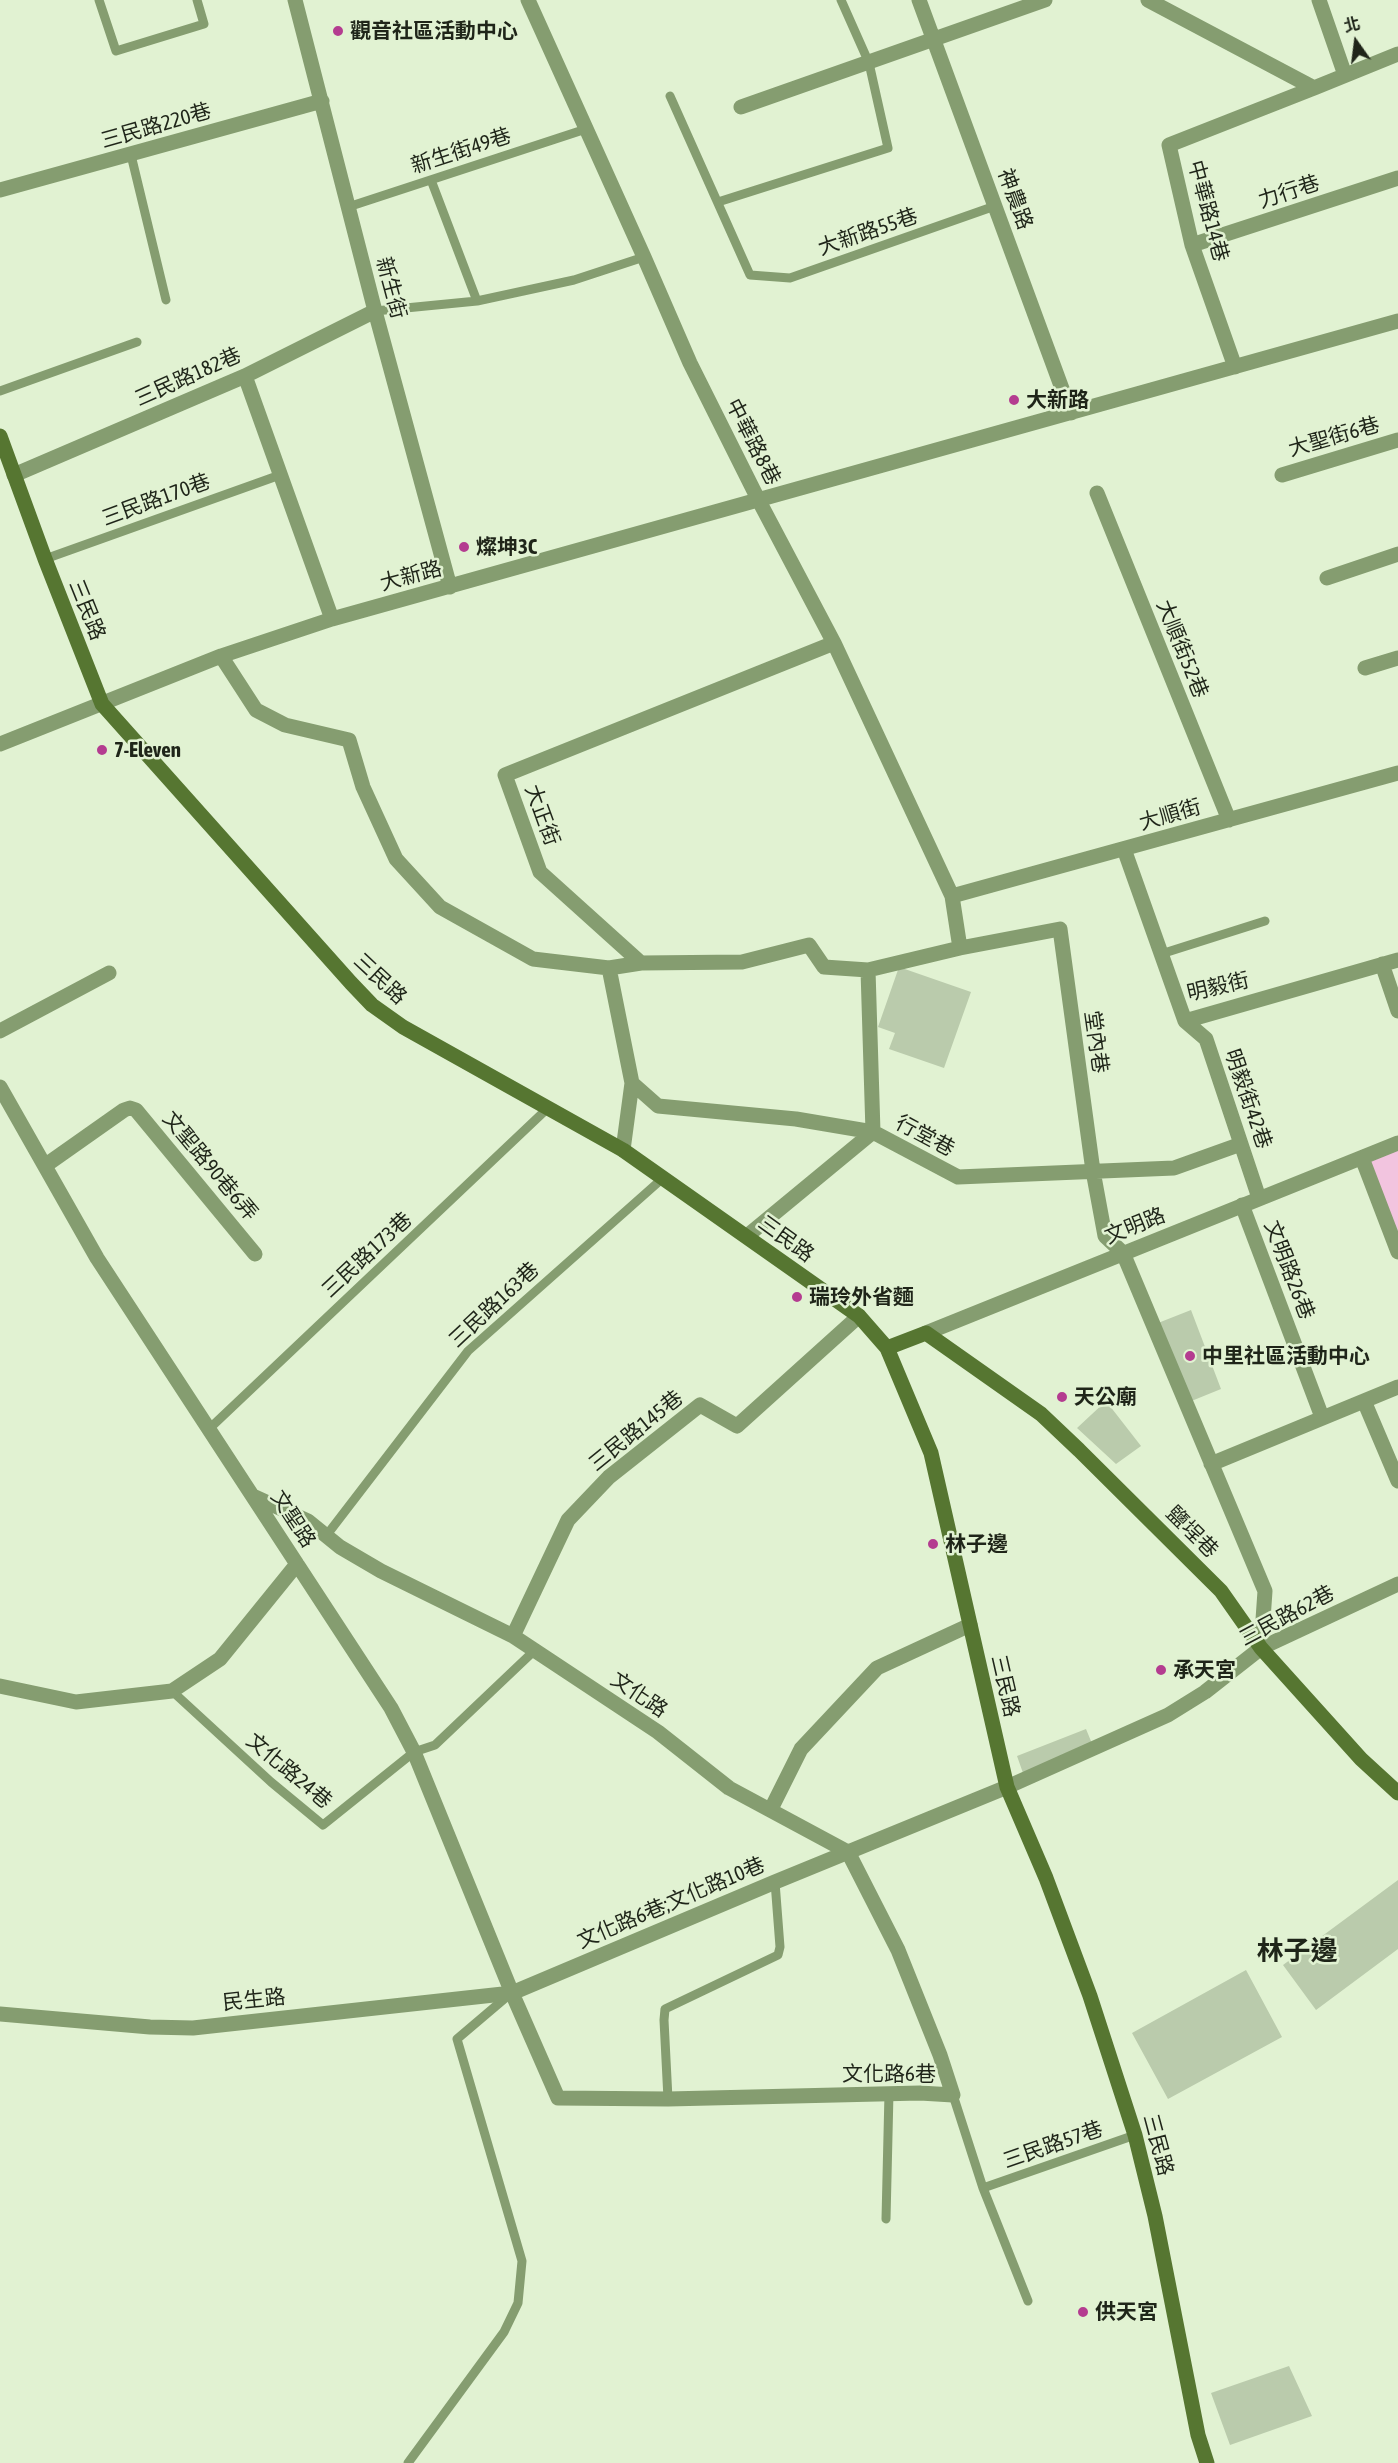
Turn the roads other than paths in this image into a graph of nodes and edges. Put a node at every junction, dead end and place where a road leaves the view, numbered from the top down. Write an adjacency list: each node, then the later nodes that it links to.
1 (99, 0): 2 (lane)
2 (197, 0)
3 (295, 0): 16 (street, 新生街)
4 (528, 0): 18 (street, 中華路8巷)
5 (841, 0): 12 (lane)
6 (919, 0): 10 (street, 神農路)
7 (1045, 0): 10 (street)
8 (1148, 0): 14 (street)
9 (1319, 0): 13 (street)
10 (935, 40): 12 (street); 24 (street, 神農路)
11 (1398, 54): 13 (street, 中華路14巷)
12 (869, 63): 17 (street); 23 (lane)
13 (1345, 75): 14 (street, 中華路14巷)
14 (1314, 88): 26 (street, 中華路14巷)
15 (670, 96): 23 (lane)
16 (322, 101): 19 (street, 三民路220巷); 25 (street, 新生街)
17 (741, 107)
18 (586, 129): 21 (lane, 新生街49巷); 27 (street, 中華路8巷)
19 (131, 155): 22 (street, 三民路220巷); 28 (lane)
20 (1398, 178): 26 (street, 力行巷)
21 (431, 180): 25 (lane, 新生街49巷); 29 (lane)
22 (0, 190)
23 (718, 202): 24 (lane, 大新路55巷)
24 (995, 206): 36 (street, 神農路)
25 (348, 207): 30 (street, 新生街)
26 (1192, 245): 33 (street, 中華路14巷)
27 (644, 257): 29 (lane); 43 (street, 中華路8巷)
28 (166, 300)
29 (477, 301): 30 (lane)
30 (375, 311): 34 (street, 三民路182巷); 47 (street, 新生街)
31 (1398, 321): 33 (street, 大新路)
32 (137, 342): 35 (lane)
33 (1235, 367): 36 (street, 大新路)
34 (245, 376): 39 (street, 三民路182巷); 40 (street)
35 (0, 391)
36 (1071, 412): 43 (street, 大新路)
37 (0, 436): 39 (main road, 三民路)
38 (1398, 440): 41 (street, 大聖街6巷)
39 (14, 475): 45 (main road, 三民路)
40 (280, 475): 45 (lane, 三民路170巷); 48 (street)
41 (1282, 475)
42 (1097, 493): 56 (street, 大順街52巷)
43 (758, 499): 47 (street, 大新路); 49 (street, 中華路8巷)
44 (1398, 554): 46 (street)
45 (45, 559): 53 (main road, 三民路)
46 (1327, 578)
47 (450, 587): 48 (street, 大新路)
48 (332, 619): 50 (street, 大新路)
49 (834, 643): 58 (street, 中華路8巷); 63 (street, 大正街)
50 (221, 656): 53 (street, 大新路); 65 (street)
51 (1398, 658): 52 (street)
52 (1365, 668)
53 (102, 704): 54 (street, 大新路); 73 (main road, 三民路)
54 (0, 744)
55 (1398, 773): 56 (street, 大順街)
56 (1229, 820): 57 (street, 大順街)
57 (1124, 849): 58 (street, 大順街); 61 (street, 明毅街)
58 (952, 897): 60 (street, 中華路8巷)
59 (1265, 921): 61 (lane)
60 (960, 948): 66 (street); 80 (street, 堂內巷)
61 (1161, 954): 69 (street, 明毅街)
62 (1398, 960): 64 (street, 明毅街)
63 (641, 963): 65 (street); 66 (street)
64 (1382, 964): 68 (street); 69 (street, 明毅街)
65 (609, 968): 71 (street)
66 (868, 970): 74 (street)
67 (109, 973): 70 (street)
68 (1398, 1011)
69 (1185, 1020): 76 (street, 明毅街42巷)
70 (0, 1031)
71 (632, 1083): 74 (street, 行堂巷); 77 (street)
72 (0, 1087): 79 (street, 文聖路)
73 (549, 1107): 77 (main road, 三民路); 94 (lane, 三民路173巷)
74 (873, 1132): 80 (street, 行堂巷); 84 (street)
75 (1398, 1143): 78 (street, 文明路)
76 (1241, 1144): 80 (street, 行堂巷); 82 (street, 明毅街42巷)
77 (623, 1150): 81 (main road, 三民路)
78 (1362, 1158): 82 (street, 文明路); 85 (street)
79 (46, 1165): 87 (street, 文聖路90巷6弄); 94 (street, 文聖路)
80 (1093, 1170): 86 (street, 堂內巷)
81 (663, 1178): 84 (main road, 三民路); 98 (lane, 三民路163巷)
82 (1259, 1198): 83 (street, 文明路)
83 (1242, 1205): 86 (street, 文明路); 93 (street, 文明路26巷)
84 (747, 1236): 88 (main road, 三民路)
85 (1398, 1251)
86 (1123, 1253): 89 (street, 文明路); 95 (street, 堂內巷)
87 (255, 1254)
88 (859, 1316): 90 (main road, 三民路); 102 (street, 三民路145巷)
89 (926, 1333): 90 (main road, 文明路); 103 (main road, 鹽埕巷)
90 (887, 1348): 101 (main road, 三民路)
91 (1398, 1387): 92 (street)
92 (1364, 1401): 93 (street); 96 (street)
93 (1322, 1417): 95 (street)
94 (209, 1429): 97 (street, 文聖路)
95 (1211, 1464): 103 (street, 堂內巷)
96 (1398, 1481)
97 (253, 1496): 98 (street, 文化路); 99 (street, 文聖路)
98 (326, 1536): 102 (street, 文化路)
99 (297, 1564): 106 (street); 107 (street, 文聖路)
100 (1398, 1584): 103 (street, 三民路62巷)
101 (970, 1625): 108 (main road, 三民路); 110 (street)
102 (513, 1636): 104 (street, 文化路)
103 (1261, 1648): 108 (street, 三民路62巷); 109 (main road, 鹽埕巷)
104 (535, 1650): 107 (lane); 110 (street, 文化路)
105 (0, 1686): 106 (street)
106 (172, 1691): 107 (lane, 文化路24巷)
107 (414, 1752): 113 (street, 文聖路)
108 (1007, 1787): 111 (street); 118 (main road, 三民路)
109 (1398, 1793)
110 (771, 1809): 111 (street, 文化路)
111 (848, 1852): 112 (street, 文化路6巷;文化路10巷); 116 (street, 文化路6巷)
112 (775, 1882): 113 (street, 文化路6巷;文化路10巷); 117 (lane)
113 (512, 1993): 114 (street, 民生路); 117 (street, 文化路6巷); 122 (lane)
114 (0, 2014)
115 (889, 2093): 116 (street, 文化路6巷); 117 (street, 文化路6巷); 120 (lane)
116 (953, 2095): 119 (lane, 三民路57巷)
117 (668, 2099)
118 (1135, 2135): 119 (lane, 三民路57巷); 123 (main road, 三民路)
119 (983, 2188): 121 (lane, 三民路57巷)
120 (886, 2219)
121 (1028, 2301)
122 (408, 2463)
123 (1207, 2463)

